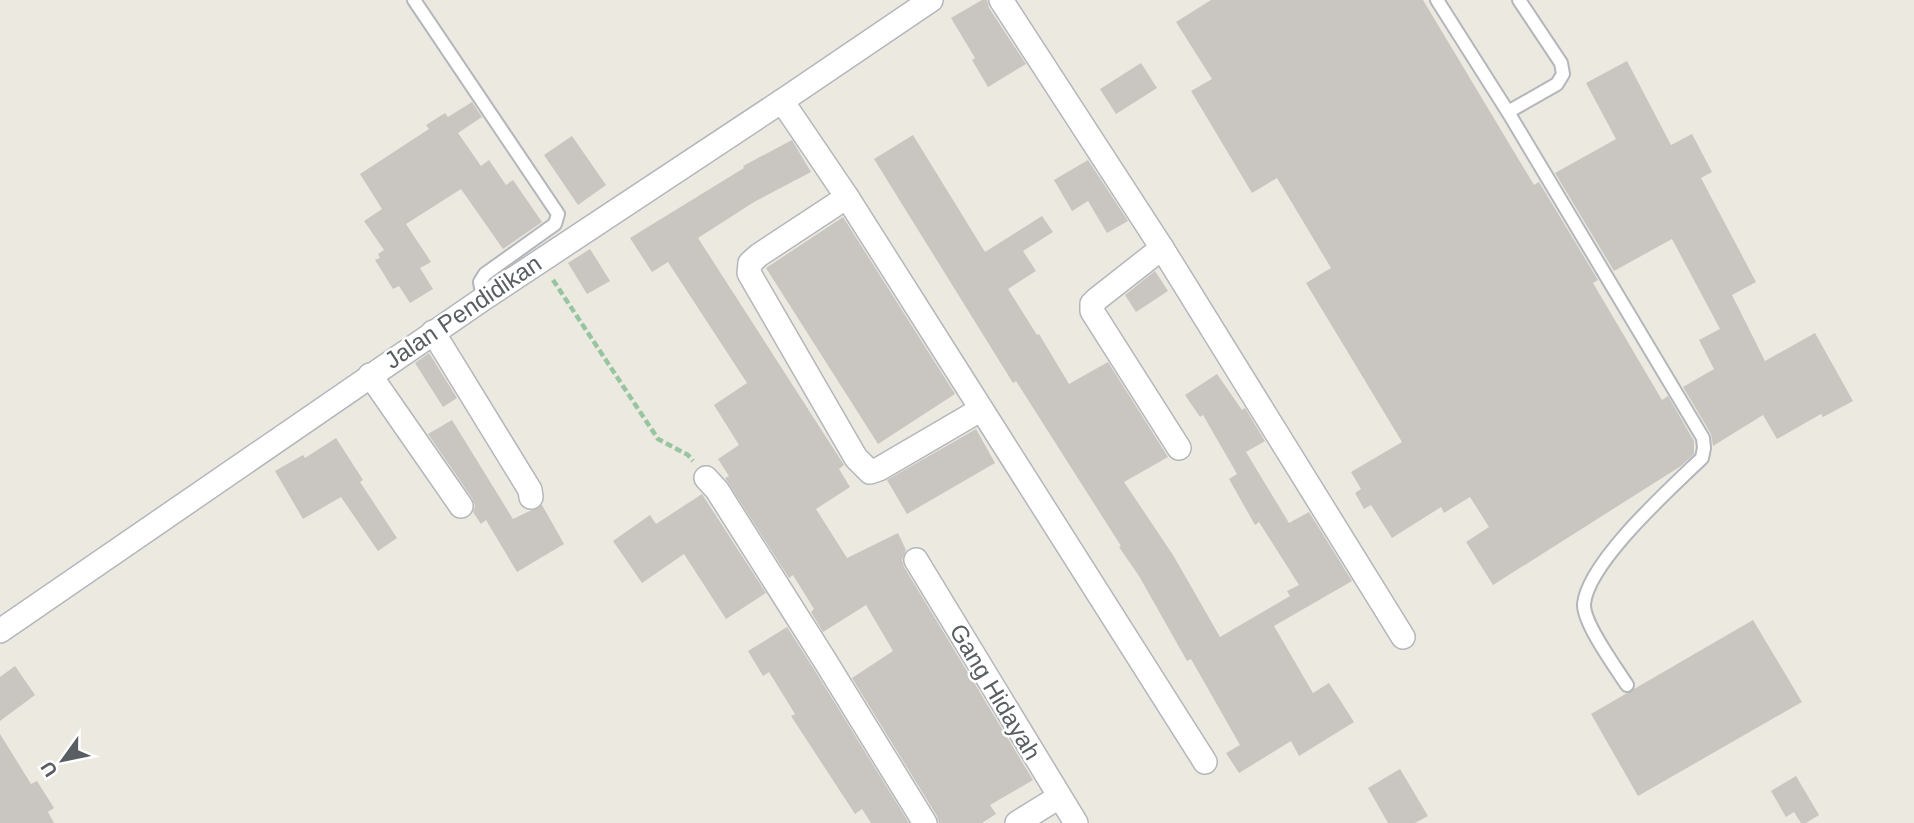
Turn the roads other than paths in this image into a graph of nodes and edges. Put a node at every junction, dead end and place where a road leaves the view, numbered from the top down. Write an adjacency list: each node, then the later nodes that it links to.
1 (415, 0): 10 (lane)
2 (931, 0): 6 (street, Jalan Pendidikan)
3 (1001, 0): 9 (street)
4 (1437, 0): 7 (lane)
5 (1520, 0): 7 (lane)
6 (782, 101): 8 (street); 10 (street, Jalan Pendidikan)
7 (1508, 112): 21 (lane)
8 (847, 197): 13 (street); 13 (street)
9 (1162, 248): 14 (street); 20 (street)
10 (483, 299): 11 (street, Jalan Pendidikan)
11 (433, 332): 12 (street, Jalan Pendidikan); 16 (street)
12 (370, 375): 17 (street); 19 (street, Jalan Pendidikan)
13 (980, 410): 22 (street)
14 (1179, 448)
15 (706, 478): 24 (street)
16 (531, 497)
17 (461, 506)
18 (916, 559): 23 (street, Gang Hidayah)
19 (0, 631)
20 (1404, 638)
21 (1627, 685)
22 (1205, 762)
23 (1059, 797): 25 (street); 26 (street, Gang Hidayah)
24 (925, 823)
25 (1017, 823)
26 (1076, 823)

